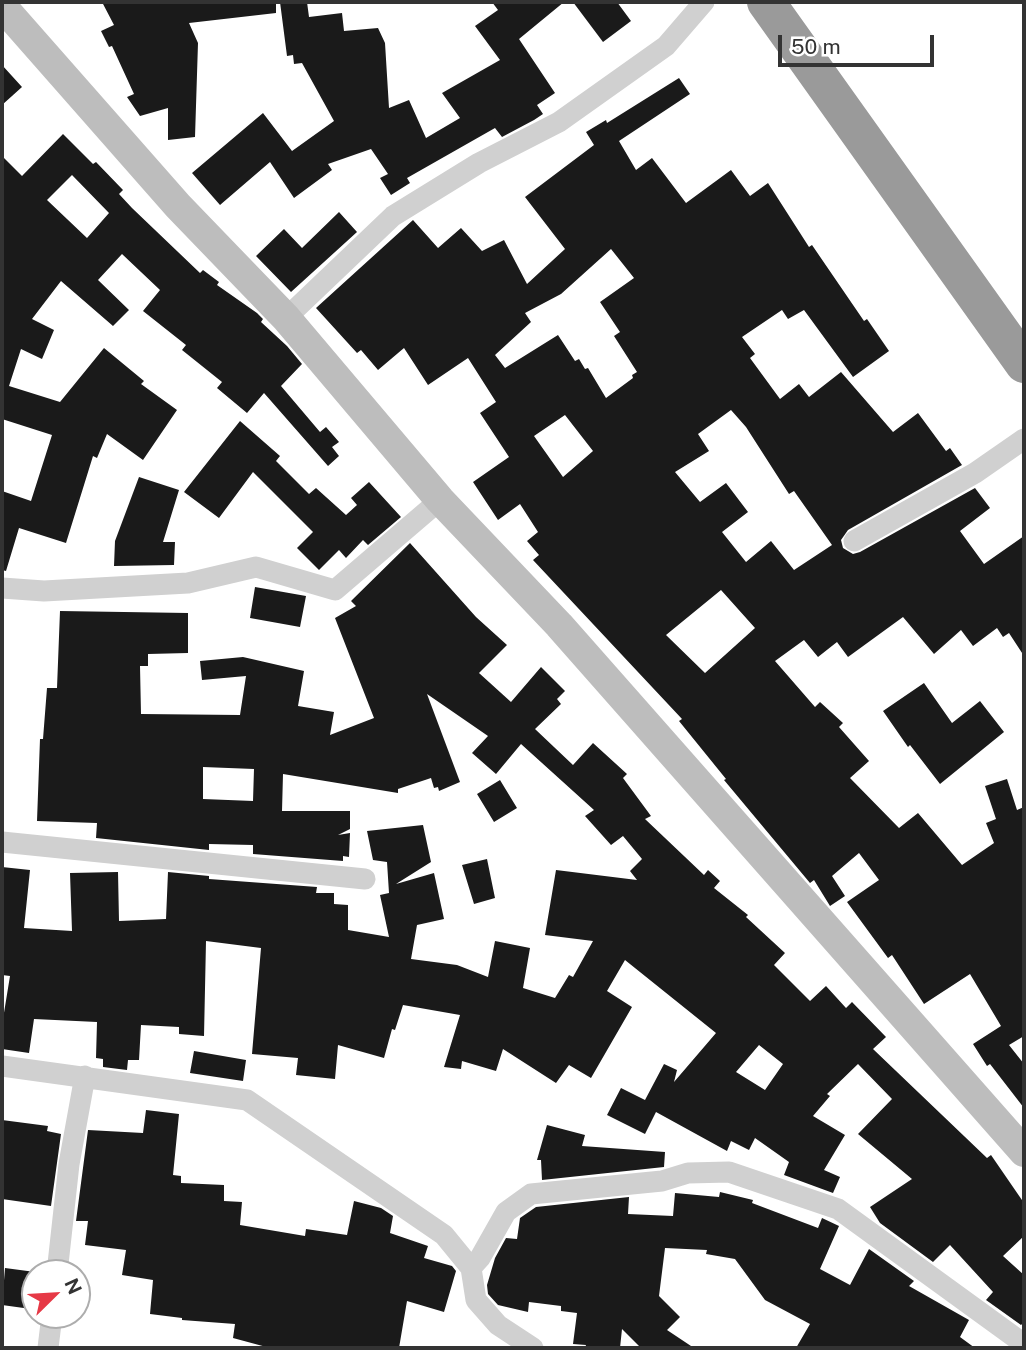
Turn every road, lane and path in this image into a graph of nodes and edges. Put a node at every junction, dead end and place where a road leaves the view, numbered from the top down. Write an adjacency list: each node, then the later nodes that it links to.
1 (704, 2): 4 (street)
2 (766, 2): 5 (highway)
3 (2, 6): 4 (street)
4 (286, 318): 7 (street)
5 (1024, 364)
6 (1024, 439): 8 (street)
7 (440, 499): 9 (street); 14 (street)
8 (854, 541)
9 (2, 588)
10 (2, 842): 11 (street)
11 (365, 879)
12 (2, 1066): 13 (street)
13 (85, 1076): 15 (street); 16 (street)
14 (1024, 1152)
15 (59, 1259)
16 (471, 1268): 18 (street); 20 (street)
17 (50, 1329): 19 (street)
18 (1024, 1344)
19 (48, 1348)
20 (533, 1348)

